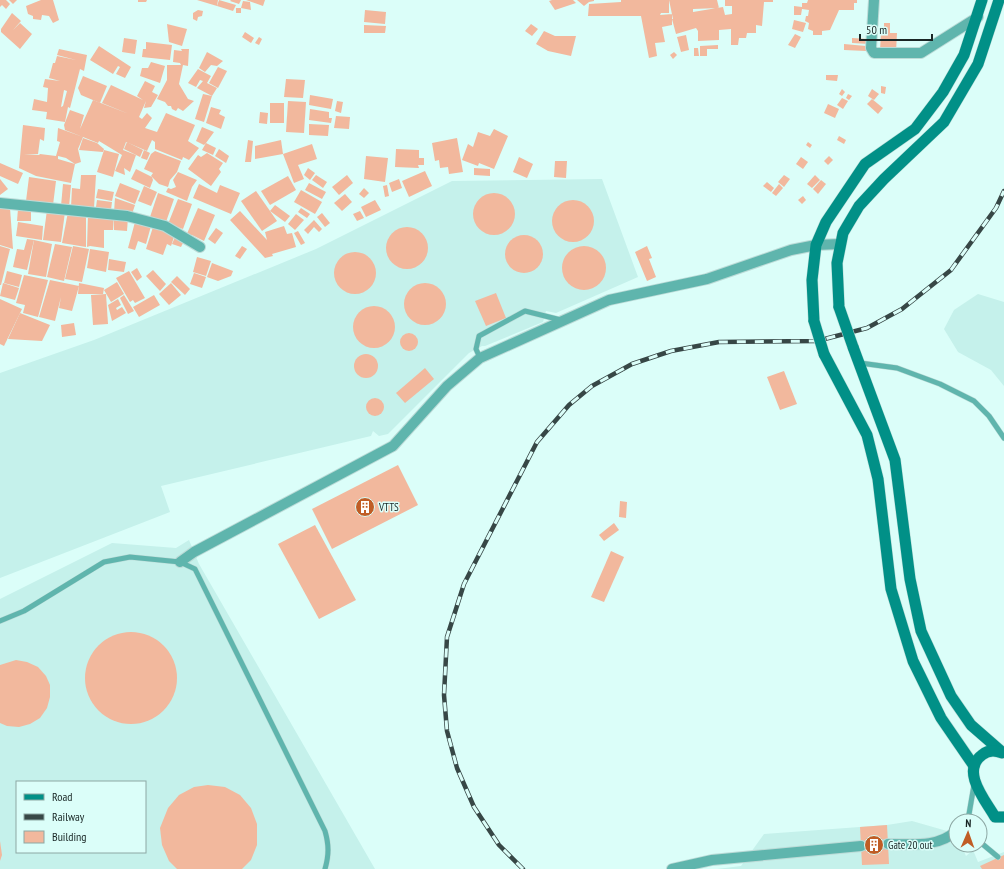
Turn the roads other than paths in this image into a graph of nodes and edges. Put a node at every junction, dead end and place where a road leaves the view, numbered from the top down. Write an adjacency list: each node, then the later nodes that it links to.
1 (874, 0): 4 (street)
2 (982, 0): 4 (main road)
3 (999, 0): 6 (main road)
4 (978, 17): 7 (main road)
5 (0, 203): 8 (street)
6 (840, 244): 7 (street); 11 (main road, bridge)
7 (816, 245): 9 (street); 16 (main road, bridge)
8 (200, 247)
9 (562, 320): 10 (street); 10 (lane)
10 (480, 358): 13 (street)
11 (860, 363): 12 (lane); 15 (main road)
12 (1004, 438)
13 (180, 562): 14 (lane); 25 (lane)
14 (0, 621)
15 (1003, 753): 16 (main road)
16 (974, 766): 17 (main road)
17 (974, 781): 18 (lane); 19 (main road)
18 (968, 813)
19 (1004, 817)
20 (948, 838): 21 (street)
21 (888, 844)
22 (861, 846): 26 (street)
23 (988, 849): 24 (lane)
24 (998, 857)
25 (324, 869)
26 (672, 869)

